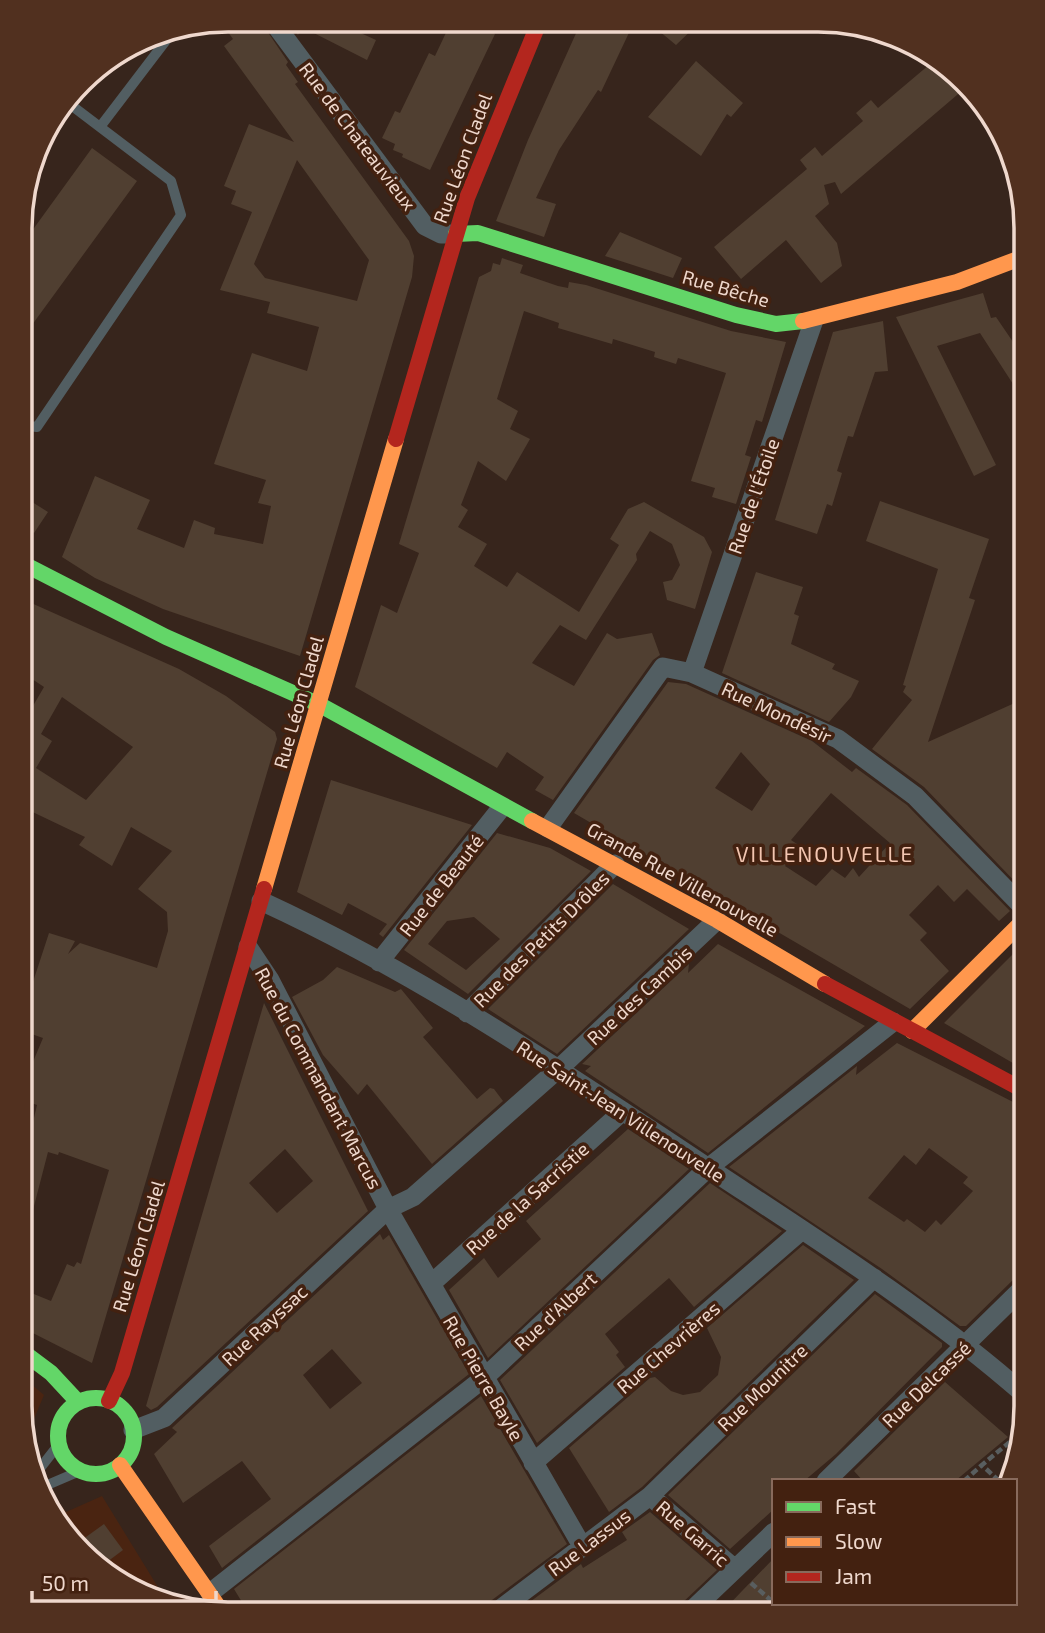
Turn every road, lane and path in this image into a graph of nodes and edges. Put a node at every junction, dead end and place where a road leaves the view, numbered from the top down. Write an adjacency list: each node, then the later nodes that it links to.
1 (281, 32): 6 (street, Rue de Chateauvieux)
2 (535, 32): 6 (main road, Rue Léon Cladel)
3 (165, 42): 5 (lane)
4 (74, 107): 5 (lane)
5 (100, 127): 9 (lane)
6 (456, 234): 8 (main road, Rue Bêche); 12 (main road, Rue Léon Cladel)
7 (1014, 261): 8 (main road, Rue Bêche)
8 (814, 320): 11 (street, Rue de l'Étoile)
9 (32, 426)
10 (32, 568): 12 (main road, Grande Rue Villenouvelle)
11 (692, 673): 14 (street, Rue Mondésir); 16 (street, Rue Mondésir)
12 (320, 705): 13 (main road, Grande Rue Villenouvelle); 17 (main road, Rue Léon Cladel)
13 (502, 807): 14 (main road, Grande Rue Villenouvelle); 21 (street, Rue de Beauté)
14 (548, 828): 15 (main road, Grande Rue Villenouvelle)
15 (615, 864): 18 (main road, Grande Rue Villenouvelle); 22 (street, Rue des Petits Drôles)
16 (1013, 896)
17 (261, 901): 20 (main road, Rue Léon Cladel); 21 (street, Rue Saint-Jean Villenouvelle)
18 (717, 920): 23 (main road, Grande Rue Villenouvelle); 25 (street, Rue des Cambis)
19 (1013, 931): 24 (main road)
20 (248, 947): 29 (street, Rue du Commandant Marcus); 38 (main road, Rue Léon Cladel)
21 (379, 962): 22 (street, Rue Saint-Jean Villenouvelle)
22 (467, 1013): 25 (street, Rue Saint-Jean Villenouvelle)
23 (893, 1023): 24 (main road, Grande Rue Villenouvelle); 28 (street, Rue d'Albert)
24 (912, 1031): 26 (main road, Grande Rue Villenouvelle)
25 (559, 1069): 27 (street, Rue Saint-Jean Villenouvelle); 29 (street, Rue des Cambis)
26 (1013, 1085)
27 (623, 1111): 28 (street, Rue Saint-Jean Villenouvelle); 32 (street, Rue de la Sacristie)
28 (708, 1168): 30 (street, Rue Saint-Jean Villenouvelle); 36 (street, Rue d'Albert)
29 (388, 1209): 32 (street, Rue Pierre Bayle); 40 (street, Rue Rayssac)
30 (802, 1230): 31 (street, Rue Saint-Jean Villenouvelle); 43 (street, Rue Chevrières)
31 (874, 1278): 34 (street, Rue Saint-Jean Villenouvelle); 52 (street, Rue Mounitre)
32 (431, 1284): 36 (street, Rue Pierre Bayle)
33 (1013, 1298): 34 (street, Rue Delcassé)
34 (967, 1345): 37 (street, Rue Saint-Jean Villenouvelle); 48 (street, Rue Delcassé)
35 (32, 1357): 39 (main road)
36 (484, 1378): 43 (street, Rue Pierre Bayle); 56 (street, Rue d'Albert)
37 (1013, 1385)
38 (110, 1401): 39 (main road); 40 (main road)
39 (78, 1402): 42 (main road)
40 (133, 1430): 44 (main road)
41 (1010, 1442): 45 (path)
42 (59, 1444): 46 (lane); 47 (main road)
43 (533, 1464): 54 (street, Rue Pierre Bayle)
44 (120, 1465): 47 (main road); 56 (main road)
45 (982, 1465): 49 (path); 50 (path)
46 (41, 1466)
47 (80, 1471): 51 (lane)
48 (828, 1479)
49 (966, 1479)
50 (997, 1479)
51 (48, 1485)
52 (650, 1496): 54 (street, Rue Lassus); 55 (street, Rue Garric)
53 (772, 1534): 55 (street)
54 (582, 1546): 59 (street, Rue Lassus)
55 (735, 1569): 58 (path); 60 (street)
56 (210, 1593): 57 (main road)
57 (215, 1601)
58 (772, 1601)
59 (509, 1602)
60 (700, 1602)

